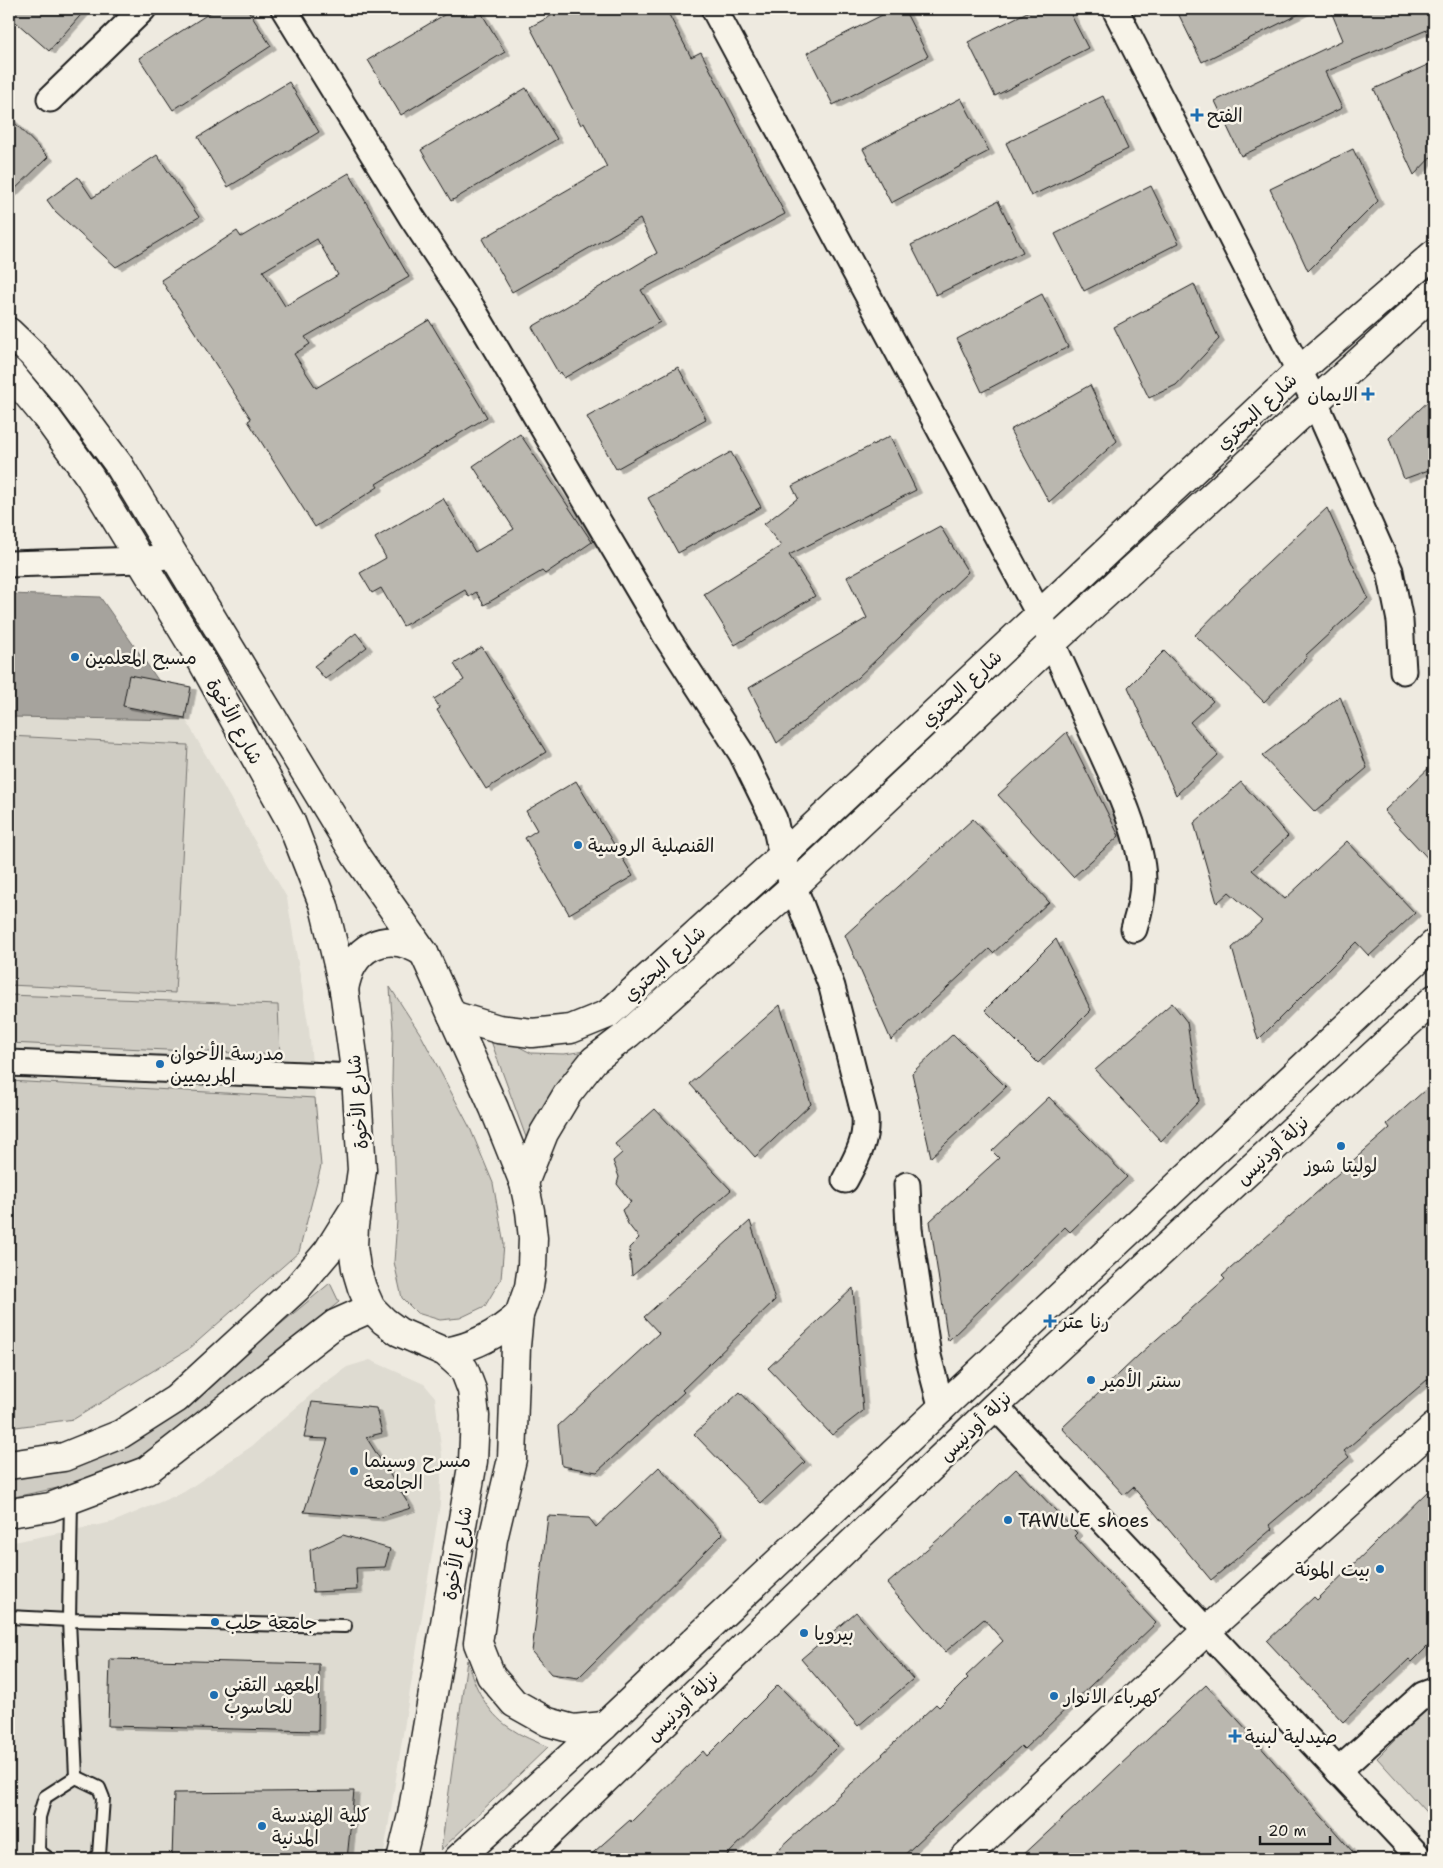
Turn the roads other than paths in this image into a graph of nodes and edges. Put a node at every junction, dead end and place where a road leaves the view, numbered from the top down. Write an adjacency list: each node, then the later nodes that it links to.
1 (143, 9): 5 (street)
2 (284, 9): 18 (street)
3 (714, 9): 15 (street)
4 (1115, 9): 9 (street)
5 (50, 98)
6 (1434, 254): 9 (main road, شارع البحتري)
7 (1434, 293): 11 (main road, شارع البحتري)
8 (9, 332): 12 (main road, شارع الأخوة)
9 (1299, 371): 11 (street); 15 (main road, شارع البحتري)
10 (9, 372): 13 (main road, شارع الأخوة)
11 (1315, 402): 16 (main road, شارع البحتري); 17 (street)
12 (173, 555): 13 (street); 22 (main road, شارع الأخوة)
13 (141, 560): 14 (street); 23 (main road, شارع الأخوة)
14 (9, 564)
15 (1039, 614): 16 (street); 18 (main road, شارع البحتري)
16 (1052, 643): 19 (main road, شارع البحتري); 20 (street)
17 (1403, 672)
18 (782, 856): 19 (street); 25 (main road, شارع البحتري)
19 (793, 887): 28 (street); 29 (main road, شارع البحتري)
20 (1134, 929)
21 (1434, 944): 36 (main road)
22 (424, 953): 23 (main road); 25 (main road, شارع الأخوة)
23 (344, 990): 27 (main road, شارع الأخوة)
24 (1434, 999): 35 (main road, نزلة أودنيس)
25 (452, 1015): 29 (main road, شارع الأخوة)
26 (9, 1063): 27 (street)
27 (356, 1077): 31 (main road, شارع الأخوة)
28 (845, 1180)
29 (524, 1184): 33 (main road, شارع الأخوة)
30 (907, 1185): 36 (street)
31 (357, 1205): 32 (main road, شارع الأخوة); 38 (main road)
32 (372, 1308): 34 (main road, شارع الأخوة); 39 (main road)
33 (519, 1315): 34 (main road); 46 (main road, شارع الأخوة)
34 (445, 1352): 51 (main road, شارع الأخوة)
35 (995, 1406): 44 (street); 53 (main road, نزلة أودنيس)
36 (942, 1408): 46 (main road)
37 (1434, 1427): 44 (main road)
38 (9, 1465)
39 (71, 1499): 40 (main road); 42 (lane)
40 (9, 1513)
41 (9, 1617): 42 (lane)
42 (69, 1620): 43 (lane); 48 (lane)
43 (345, 1626)
44 (1206, 1631): 47 (street); 54 (main road)
45 (1434, 1691): 47 (street)
46 (604, 1726): 52 (main road)
47 (1338, 1771): 55 (street)
48 (76, 1777): 49 (lane); 50 (lane)
49 (50, 1859)
50 (94, 1859)
51 (401, 1859)
52 (458, 1859)
53 (522, 1859)
54 (963, 1859)
55 (1421, 1859)

